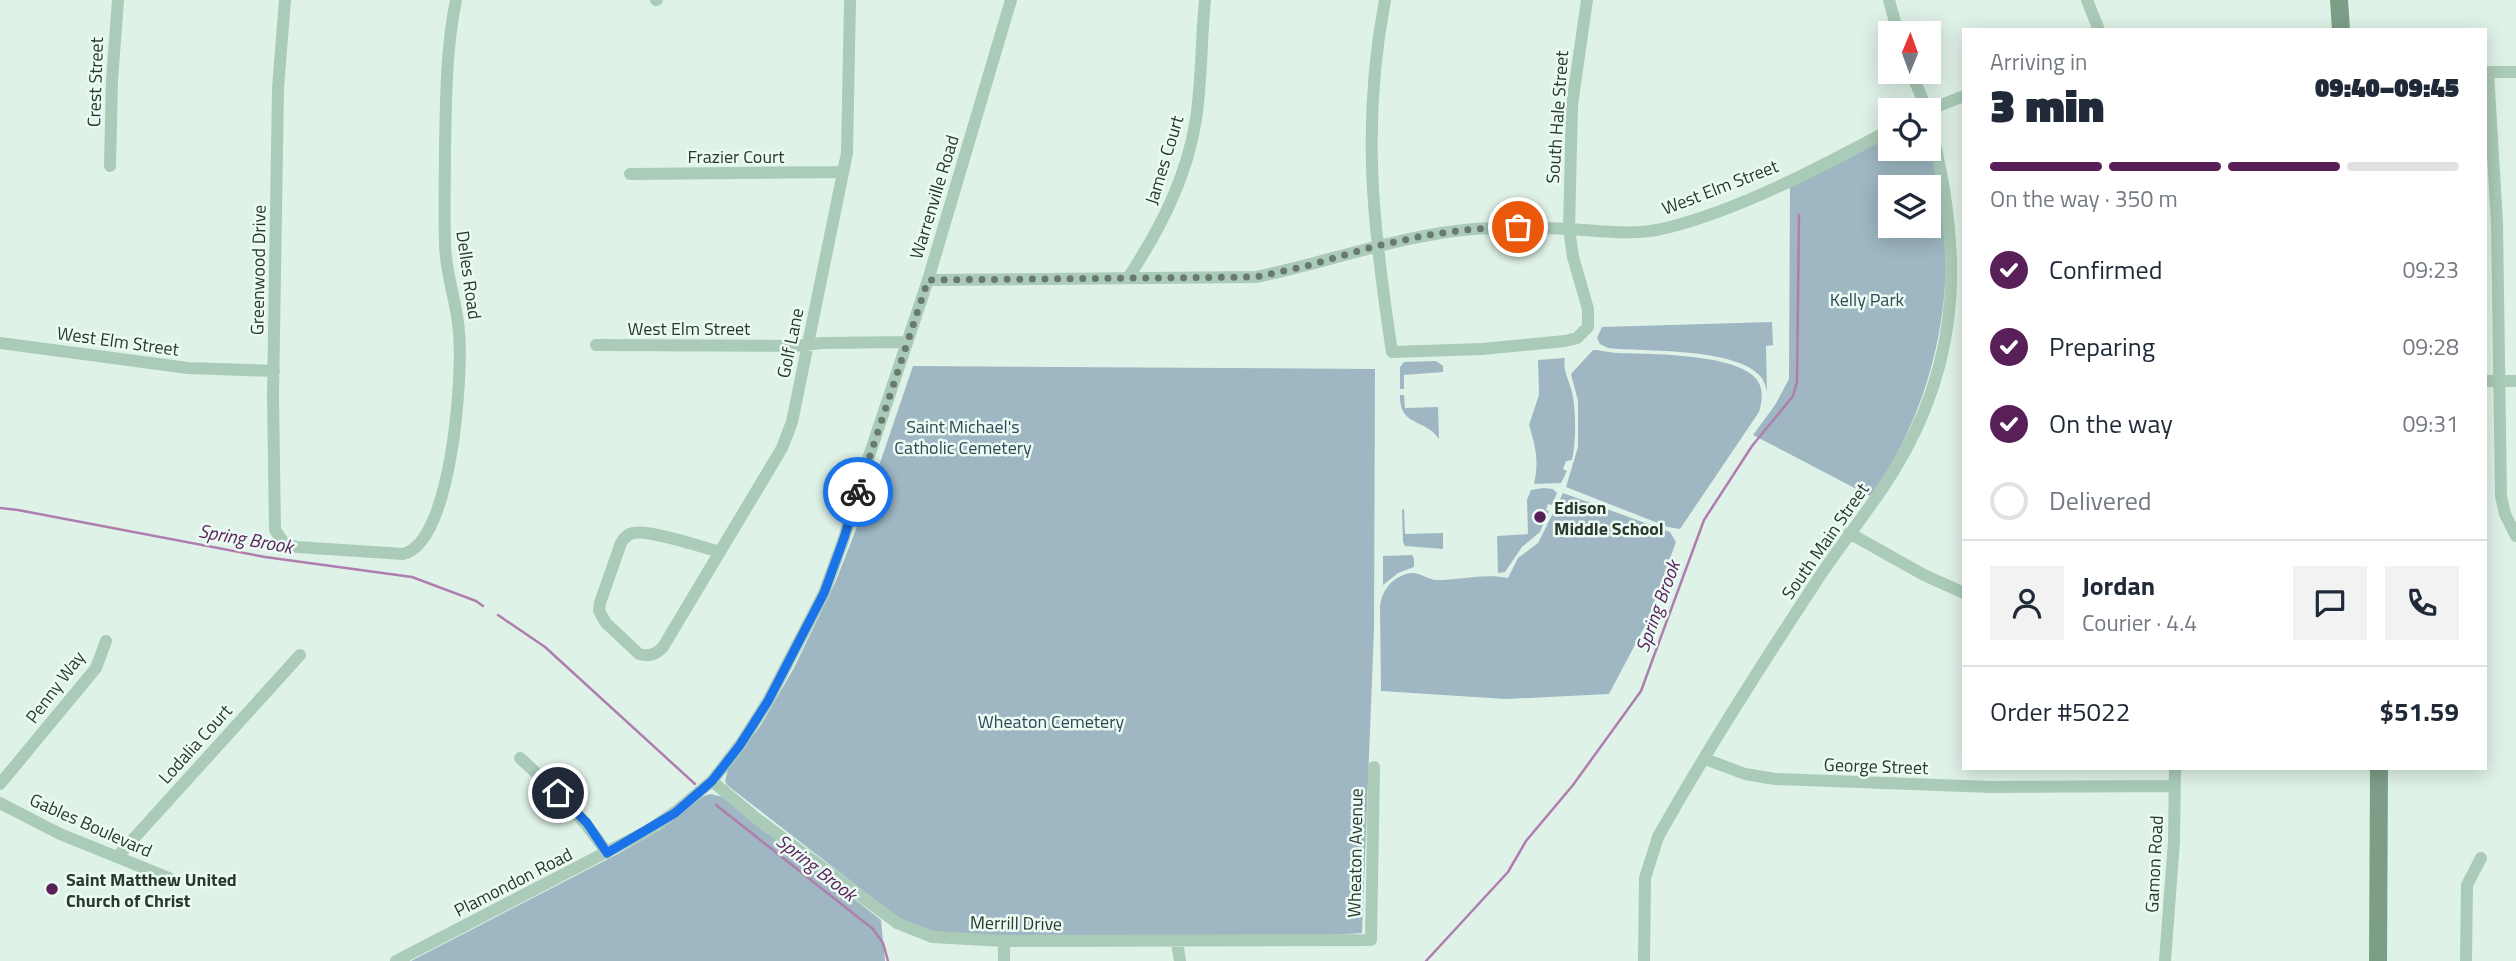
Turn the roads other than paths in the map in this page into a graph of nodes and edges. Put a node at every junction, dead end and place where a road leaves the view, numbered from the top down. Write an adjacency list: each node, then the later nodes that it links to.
1 (118, 0): 21 (street, Crest Street)
2 (285, 0): 32 (street, Greenwood Drive)
3 (456, 0): 38 (street, Delles Road)
4 (850, 0): 22 (street, Golf Lane)
5 (1011, 0): 27 (street, Warrenville Road)
6 (1205, 0): 26 (street, James Court)
7 (1385, 0): 25 (street)
8 (1587, 0): 24 (street, South Hale Street)
9 (1889, 0): 12 (street)
10 (2087, 0): 13 (street)
11 (2339, 0): 14 (main road)
12 (1895, 21)
13 (2098, 28)
14 (2341, 28)
15 (2487, 72): 16 (street); 34 (street)
16 (2516, 72)
17 (1962, 97): 18 (street)
18 (1941, 105)
19 (1878, 136): 24 (street, West Elm Street)
20 (1940, 161): 36 (street, South Main Street)
21 (110, 166)
22 (843, 172): 23 (street, Frazier Court); 31 (street, Golf Lane)
23 (630, 174)
24 (1569, 229): 25 (street, West Elm Street); 25 (street, South Hale Street)
25 (1376, 246): 26 (street, West Elm Street)
26 (1128, 278): 27 (street, West Elm Street)
27 (928, 280): 28 (street, Warrenville Road)
28 (907, 341): 31 (street, West Elm Street); 48 (street, Warrenville Road)
29 (0, 343): 32 (street, West Elm Street)
30 (596, 345): 31 (street, West Elm Street)
31 (808, 345): 39 (street, Golf Lane)
32 (274, 371): 38 (street, Greenwood Drive)
33 (2487, 381): 34 (street)
34 (2499, 381): 35 (street); 37 (street)
35 (2516, 381)
36 (1849, 533): 40 (street); 44 (street, South Main Street)
37 (2516, 536)
38 (280, 539)
39 (720, 552): 39 (street, Golf Lane)
40 (1962, 592)
41 (106, 641): 49 (street, Penny Way)
42 (300, 655): 53 (street, Lodalia Court)
43 (520, 758): 52 (street)
44 (1705, 759): 50 (street, George Street); 62 (street, South Main Street)
45 (1374, 767): 56 (street, Wheaton Avenue)
46 (2175, 770): 50 (street, Gamon Road)
47 (2379, 770): 64 (main road)
48 (712, 781): 52 (street, Plamondon Road); 57 (street, Merrill Drive)
49 (0, 785)
50 (2175, 786): 63 (street, Gamon Road)
51 (0, 803): 53 (street, Gables Boulevard)
52 (607, 853): 59 (street, Plamondon Road)
53 (117, 857): 55 (street, Gables Boulevard)
54 (2481, 858): 65 (street)
55 (169, 878)
56 (1371, 940): 58 (street, Merrill Drive)
57 (1004, 941): 58 (street, Merrill Drive); 60 (street)
58 (1177, 942): 61 (street)
59 (396, 961)
60 (1004, 961)
61 (1180, 961)
62 (1644, 961)
63 (2165, 961)
64 (2378, 961)
65 (2466, 961)

